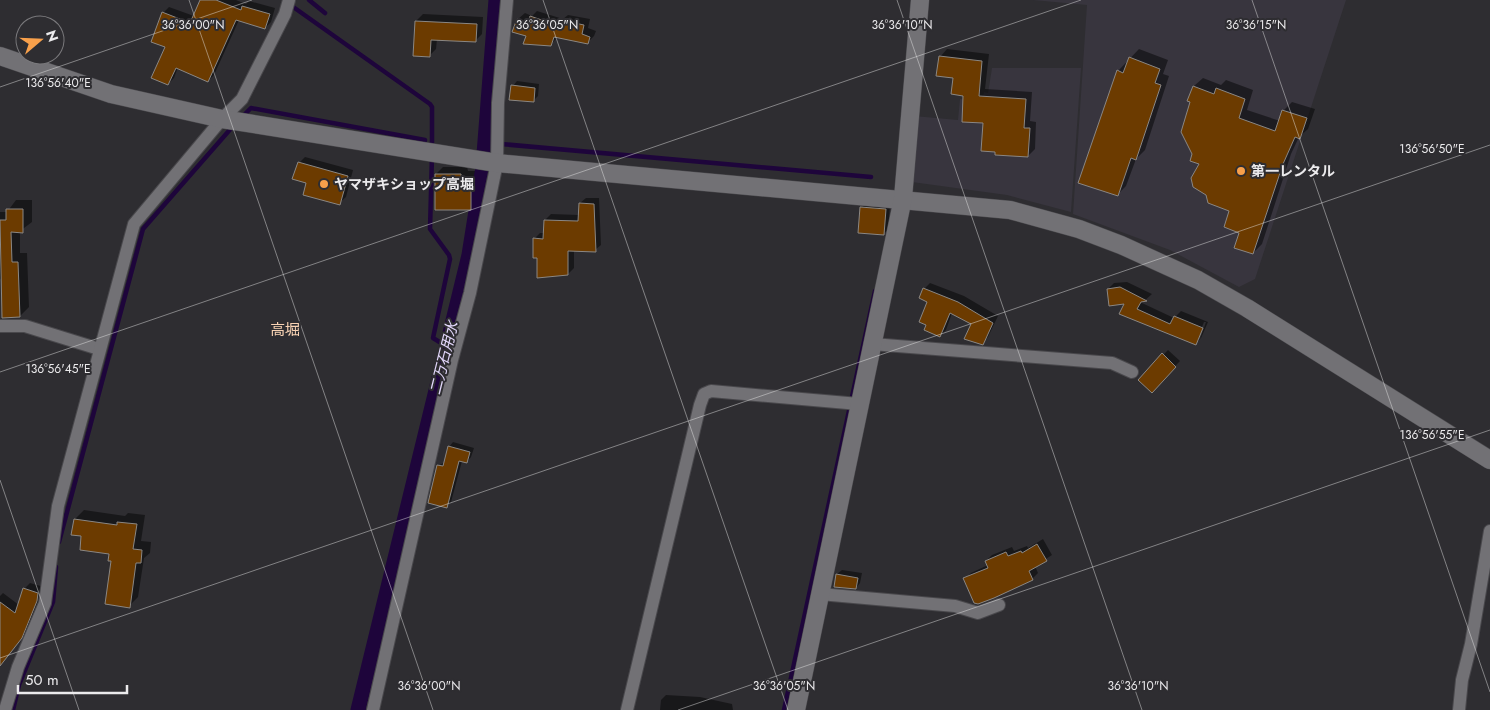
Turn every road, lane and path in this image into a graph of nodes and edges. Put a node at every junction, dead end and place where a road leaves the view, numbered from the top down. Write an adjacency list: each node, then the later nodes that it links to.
1 (289, 0): 5 (street)
2 (507, 0): 6 (street)
3 (920, 0): 7 (street)
4 (0, 56): 5 (street)
5 (222, 119): 6 (street); 10 (street)
6 (497, 163): 7 (street); 18 (street)
7 (903, 198): 9 (street); 13 (street)
8 (0, 326): 10 (street)
9 (872, 344): 11 (street); 12 (street)
10 (99, 349): 17 (street)
11 (1132, 372)
12 (859, 404): 15 (street); 19 (street)
13 (1490, 460)
14 (1490, 531): 21 (street)
15 (820, 594): 16 (street); 20 (street)
16 (998, 605)
17 (5, 710)
18 (373, 710)
19 (627, 710)
20 (796, 710)
21 (1459, 710)

